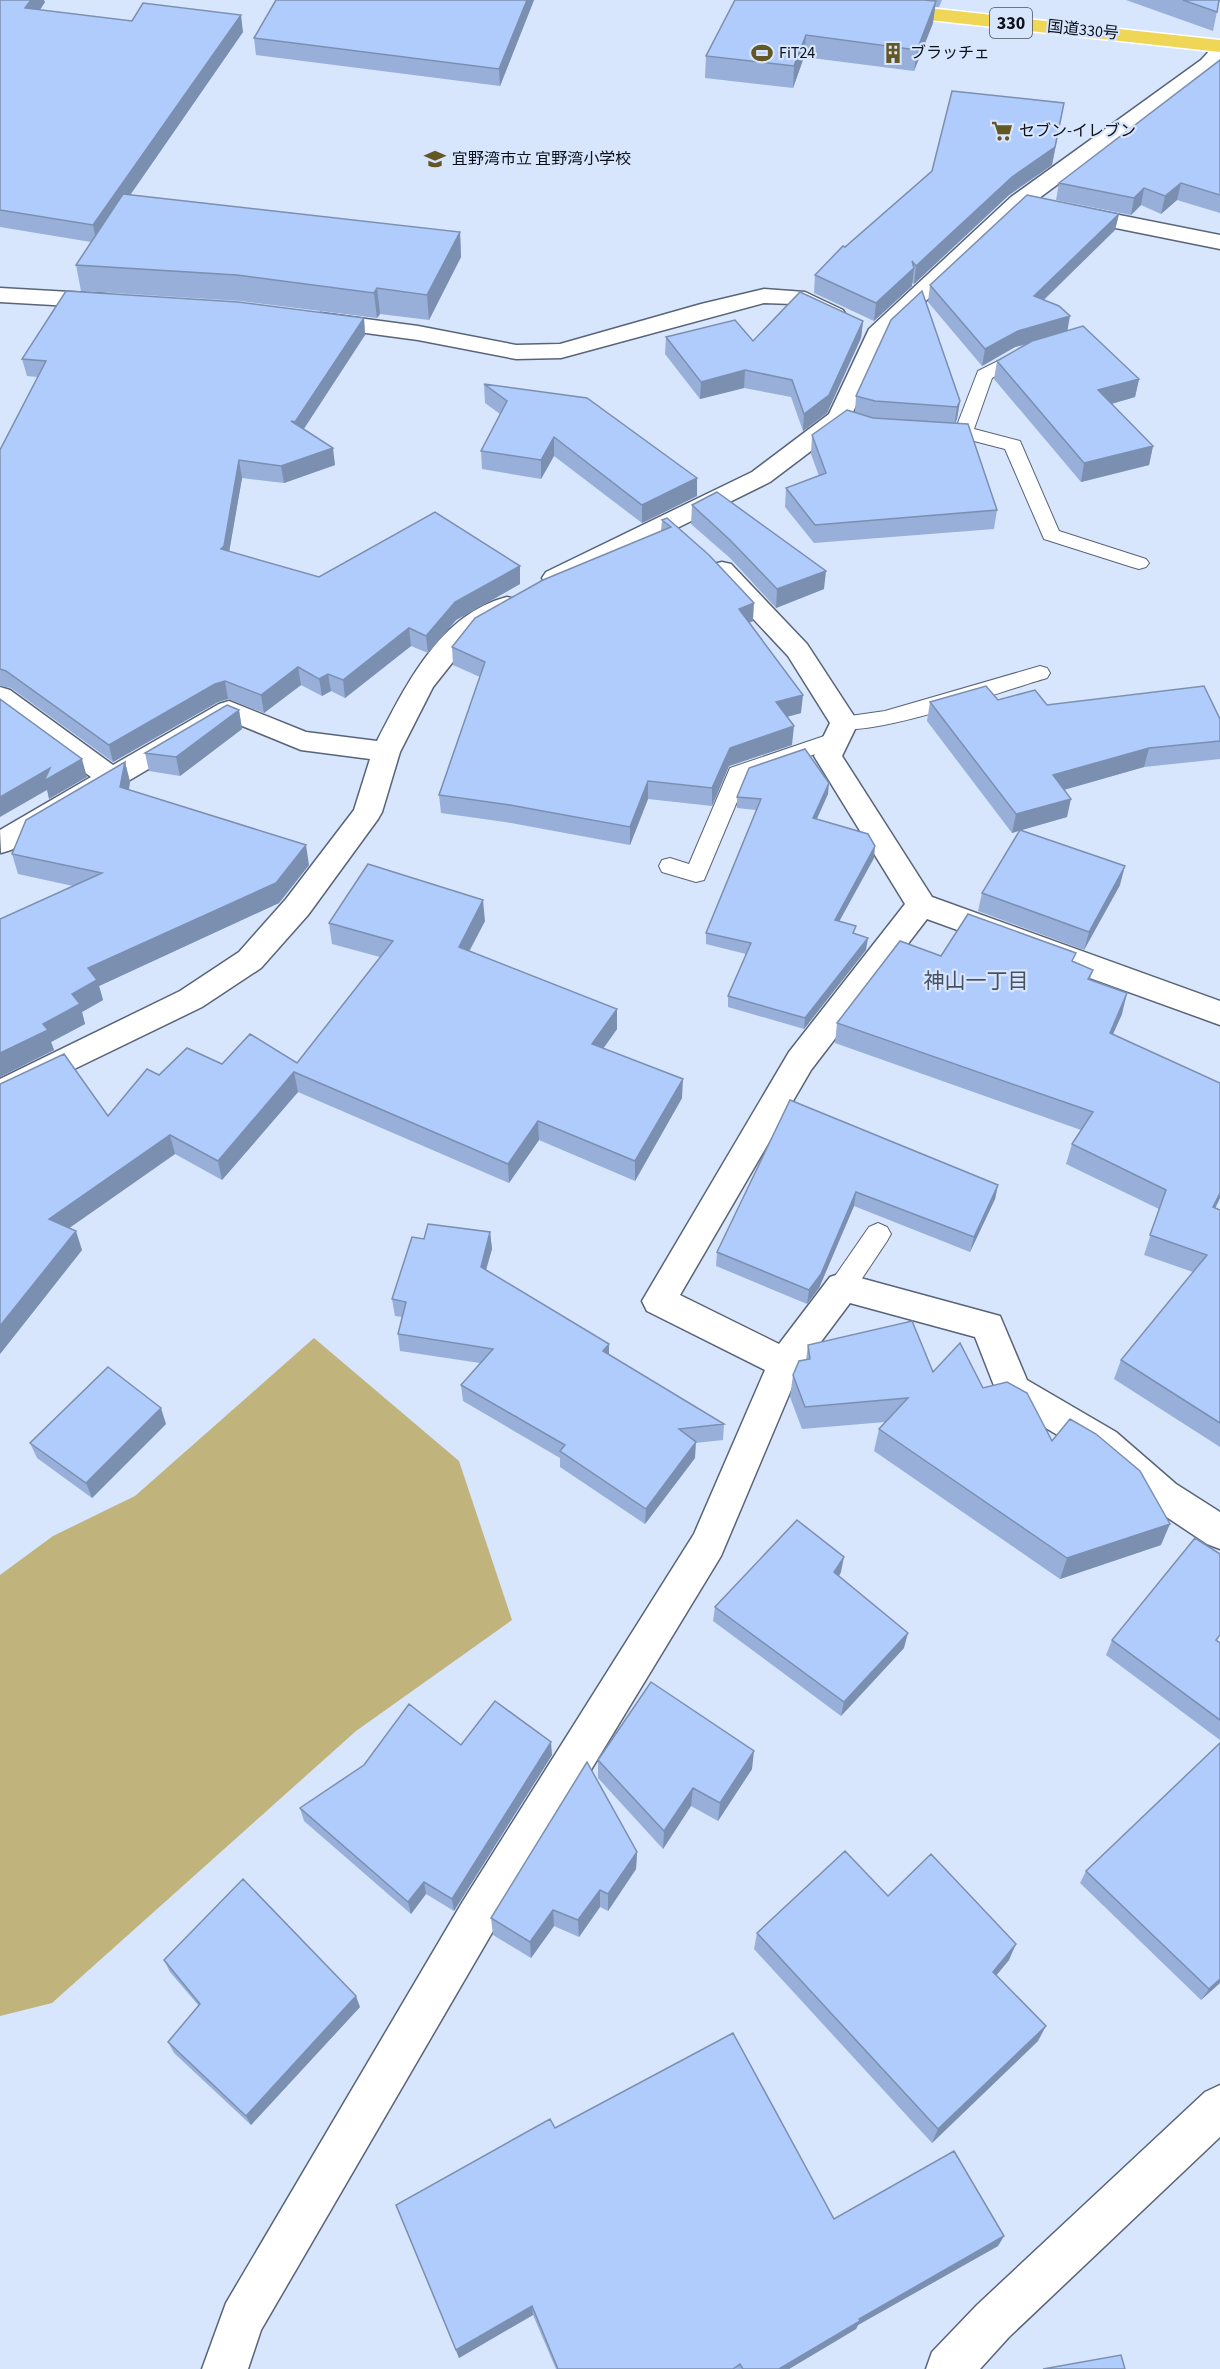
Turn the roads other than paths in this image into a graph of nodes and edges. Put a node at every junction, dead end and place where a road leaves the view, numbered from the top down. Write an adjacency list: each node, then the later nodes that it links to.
1 (802, 0): 2 (highway, 国道330号 / 330)
2 (1220, 46)
3 (1220, 51): 4 (street)
4 (1038, 206): 5 (street); 9 (street)
5 (1220, 242)
6 (0, 296): 7 (street)
7 (126, 302)
8 (300, 318): 9 (street)
9 (877, 334): 13 (street)
10 (1042, 347): 12 (lane)
11 (917, 431): 12 (lane)
12 (963, 434): 14 (lane)
13 (689, 539): 17 (street); 18 (street)
14 (1139, 563)
15 (1040, 673): 17 (lane)
16 (0, 696): 19 (street)
17 (840, 731): 21 (lane); 22 (street)
18 (386, 752): 19 (street); 24 (street)
19 (110, 777): 20 (street)
20 (1, 843)
21 (670, 866)
22 (921, 905): 23 (street); 27 (street)
23 (1220, 1013)
24 (0, 1094)
25 (878, 1234): 26 (lane)
26 (842, 1287): 27 (street); 28 (street)
27 (785, 1363): 30 (street)
28 (1220, 1532)
29 (1220, 2107): 31 (street)
30 (225, 2369)
31 (949, 2369)

